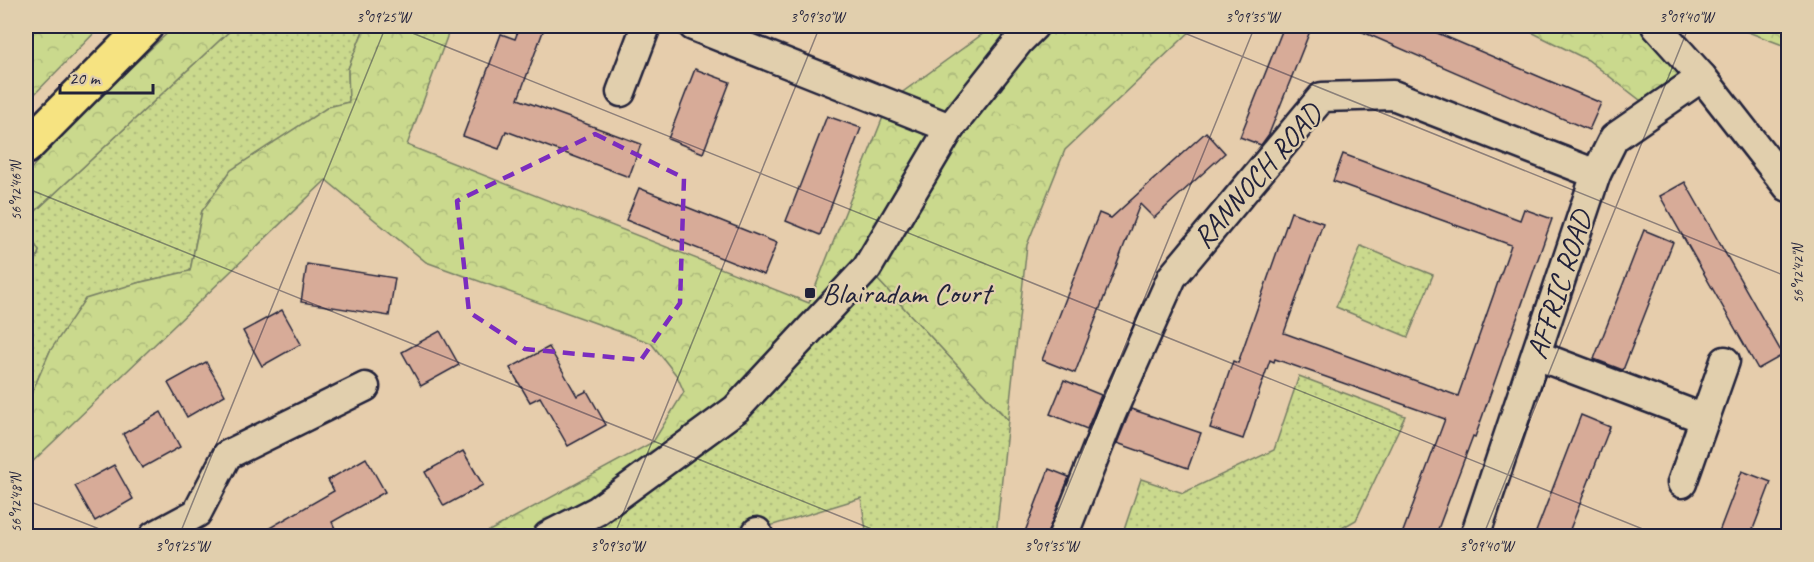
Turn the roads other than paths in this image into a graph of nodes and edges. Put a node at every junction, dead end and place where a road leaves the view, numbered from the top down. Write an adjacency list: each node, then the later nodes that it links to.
1 (146, 26): 9 (highway)
2 (646, 26): 7 (street)
3 (693, 26): 8 (street)
4 (1034, 26): 8 (street)
5 (1656, 26): 6 (street)
6 (1702, 77): 10 (street, AFFRIC ROAD); 11 (street)
7 (621, 92)
8 (950, 128): 18 (street)
9 (26, 147)
10 (1596, 174): 12 (street, AFFRIC ROAD); 19 (street, RANNOCH ROAD)
11 (1788, 188)
12 (1536, 355): 15 (street); 20 (street, AFFRIC ROAD)
13 (1725, 361): 15 (street)
14 (365, 387): 17 (street)
15 (1705, 419): 16 (street)
16 (1682, 483)
17 (154, 537)
18 (548, 537)
19 (1063, 537)
20 (1475, 537)

